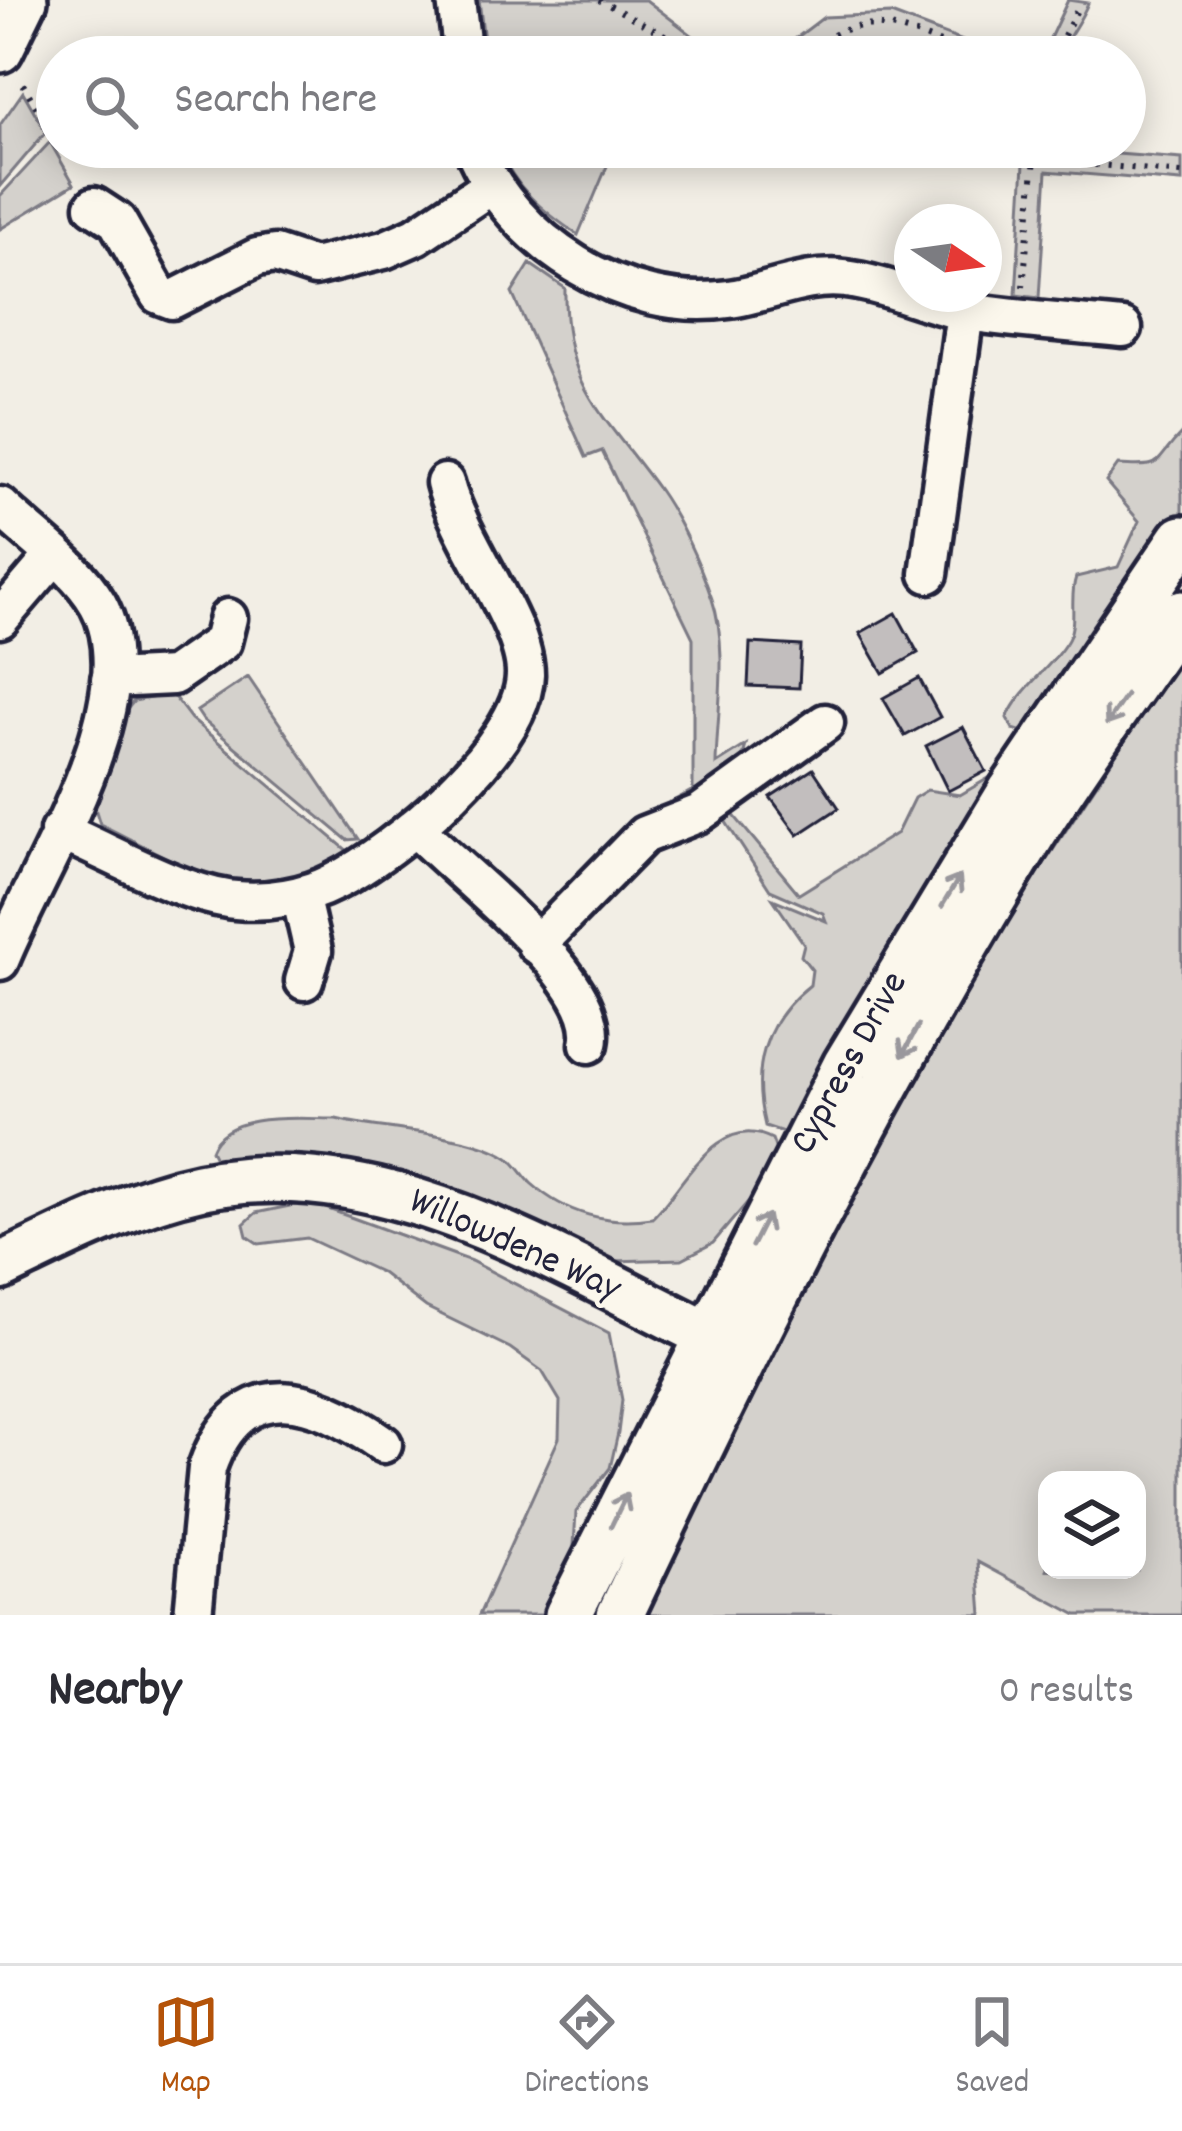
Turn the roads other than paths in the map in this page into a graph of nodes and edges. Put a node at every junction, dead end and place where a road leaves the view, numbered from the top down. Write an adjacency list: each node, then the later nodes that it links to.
1 (24, 0): 4 (street)
2 (456, 0): 3 (street)
3 (460, 36)
4 (12, 66)
5 (481, 168): 6 (street)
6 (489, 187): 7 (street); 8 (street)
7 (94, 206)
8 (894, 292)
9 (965, 312): 10 (street); 15 (street)
10 (1123, 328)
11 (445, 483): 21 (street)
12 (0, 506): 14 (street)
13 (1182, 539): 29 (street, Cypress Drive, one-way to 13)
14 (53, 557): 18 (street); 19 (street)
15 (928, 574)
16 (1182, 614): 29 (street, Cypress Drive, one-way to 29)
17 (227, 618): 19 (street)
18 (0, 619)
19 (110, 680): 22 (street)
20 (825, 723): 24 (street)
21 (415, 826): 23 (street); 24 (street)
22 (58, 831): 23 (street); 25 (street)
23 (300, 895): 26 (street)
24 (536, 945): 27 (street)
25 (0, 961)
26 (304, 981)
27 (589, 1044)
28 (3, 1258): 29 (street, Willowdene Way)
29 (726, 1343): 32 (street, Cypress Drive, one-way to 29); 33 (street, Cypress Drive)
30 (383, 1444): 31 (street)
31 (193, 1615)
32 (568, 1615)
33 (620, 1615)

